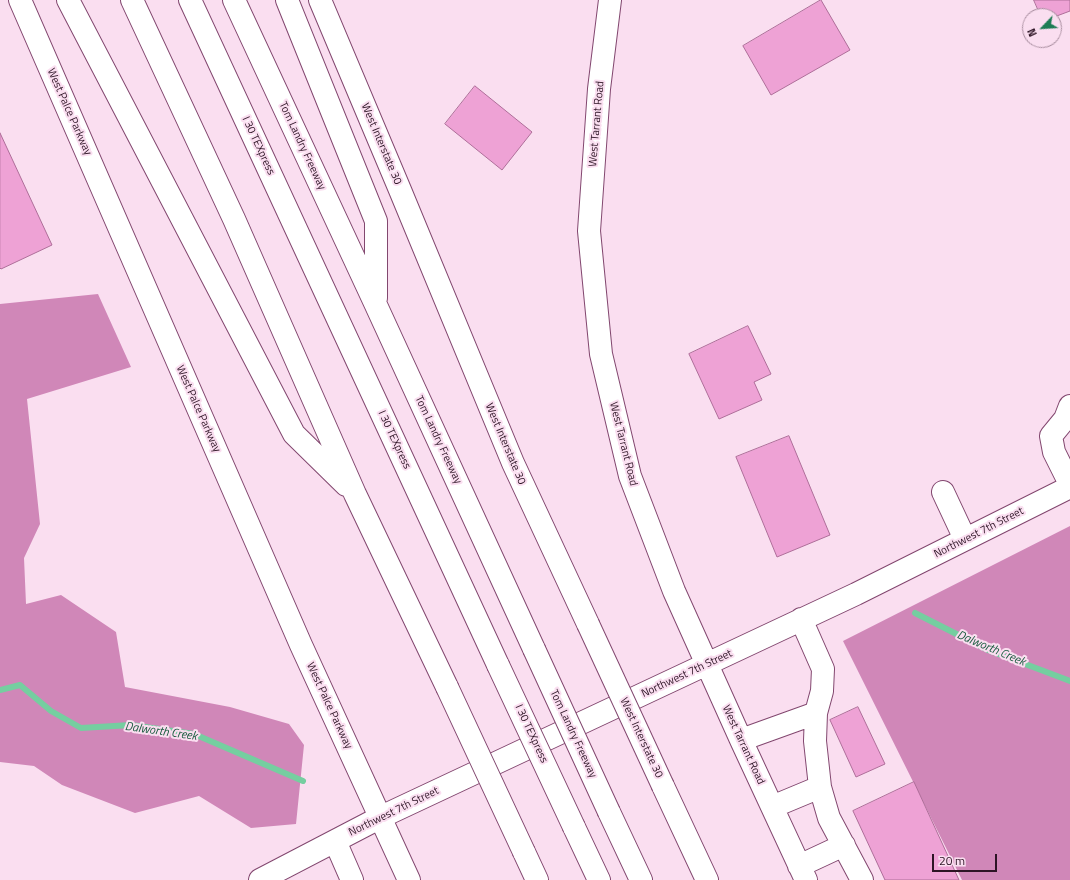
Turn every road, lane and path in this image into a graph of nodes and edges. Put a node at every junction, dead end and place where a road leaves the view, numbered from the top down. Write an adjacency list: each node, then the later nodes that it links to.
1 (20, 0): 21 (main road, West Palce Parkway)
2 (68, 0): 13 (main road)
3 (132, 0): 13 (main road)
4 (190, 0): 29 (main road, I 30 TEXpress, bridge)
5 (234, 0): 9 (main road, Tom Landry Freeway)
6 (287, 0): 9 (main road)
7 (610, 0): 16 (main road, West Tarrant Road)
8 (324, 5): 31 (main road, West Interstate 30, bridge)
9 (376, 303): 30 (main road, Tom Landry Freeway, bridge)
10 (1070, 406): 11 (main road)
11 (1070, 485): 14 (main road, Northwest 7th Street)
12 (943, 492): 14 (main road)
13 (355, 494): 28 (main road, bridge)
14 (965, 540): 15 (main road, Northwest 7th Street)
15 (801, 619): 16 (main road, Northwest 7th Street); 17 (main road)
16 (707, 665): 18 (main road, West Tarrant Road); 21 (main road, Northwest 7th Street)
17 (816, 713): 18 (main road); 19 (main road)
18 (741, 740): 20 (main road, West Tarrant Road)
19 (820, 787): 20 (main road); 23 (main road)
20 (772, 807): 24 (main road, West Tarrant Road)
21 (381, 817): 22 (main road, Northwest 7th Street); 27 (main road)
22 (335, 841): 25 (main road, Northwest 7th Street); 26 (main road)
23 (844, 845): 24 (main road); 32 (main road)
24 (802, 873)
25 (260, 880)
26 (352, 880)
27 (409, 880)
28 (537, 880)
29 (599, 880)
30 (641, 880)
31 (707, 880)
32 (862, 880)

